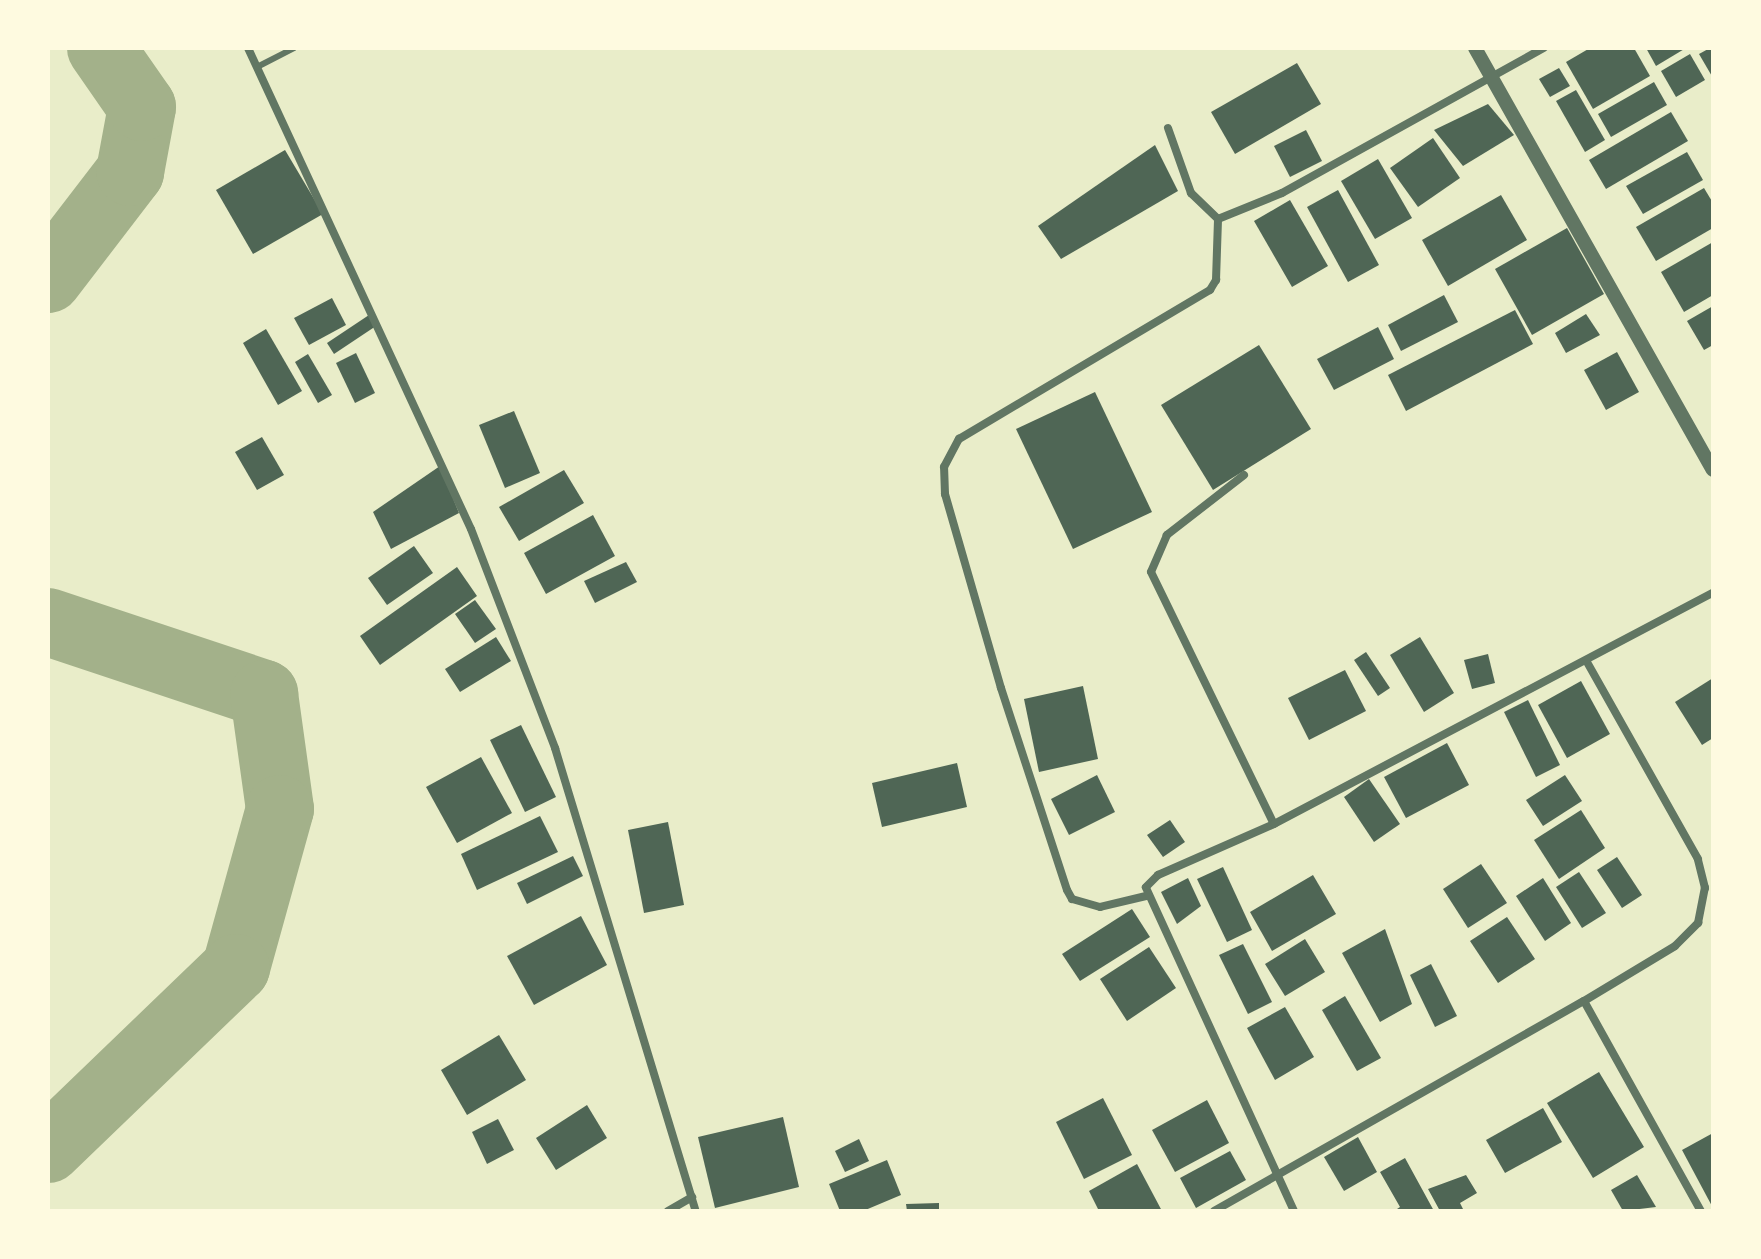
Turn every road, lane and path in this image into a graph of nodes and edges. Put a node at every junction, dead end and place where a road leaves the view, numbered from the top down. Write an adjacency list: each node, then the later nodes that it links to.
1 (248, 48): 5 (street)
2 (294, 48): 5 (lane)
3 (1475, 48): 6 (street)
4 (1544, 48): 6 (street)
5 (257, 67): 17 (street)
6 (1491, 77): 8 (street); 9 (street)
7 (1168, 128): 8 (street)
8 (1218, 219): 14 (street)
9 (1713, 470)
10 (1244, 475): 13 (street)
11 (1713, 593): 12 (street)
12 (1587, 662): 13 (street); 15 (street)
13 (1274, 824): 14 (street)
14 (1146, 896): 16 (street)
15 (1584, 1001): 16 (street); 22 (street)
16 (1279, 1178): 20 (street); 21 (street)
17 (692, 1197): 18 (street); 19 (street)
18 (668, 1211)
19 (696, 1211)
20 (1214, 1211)
21 (1294, 1211)
22 (1701, 1211)

